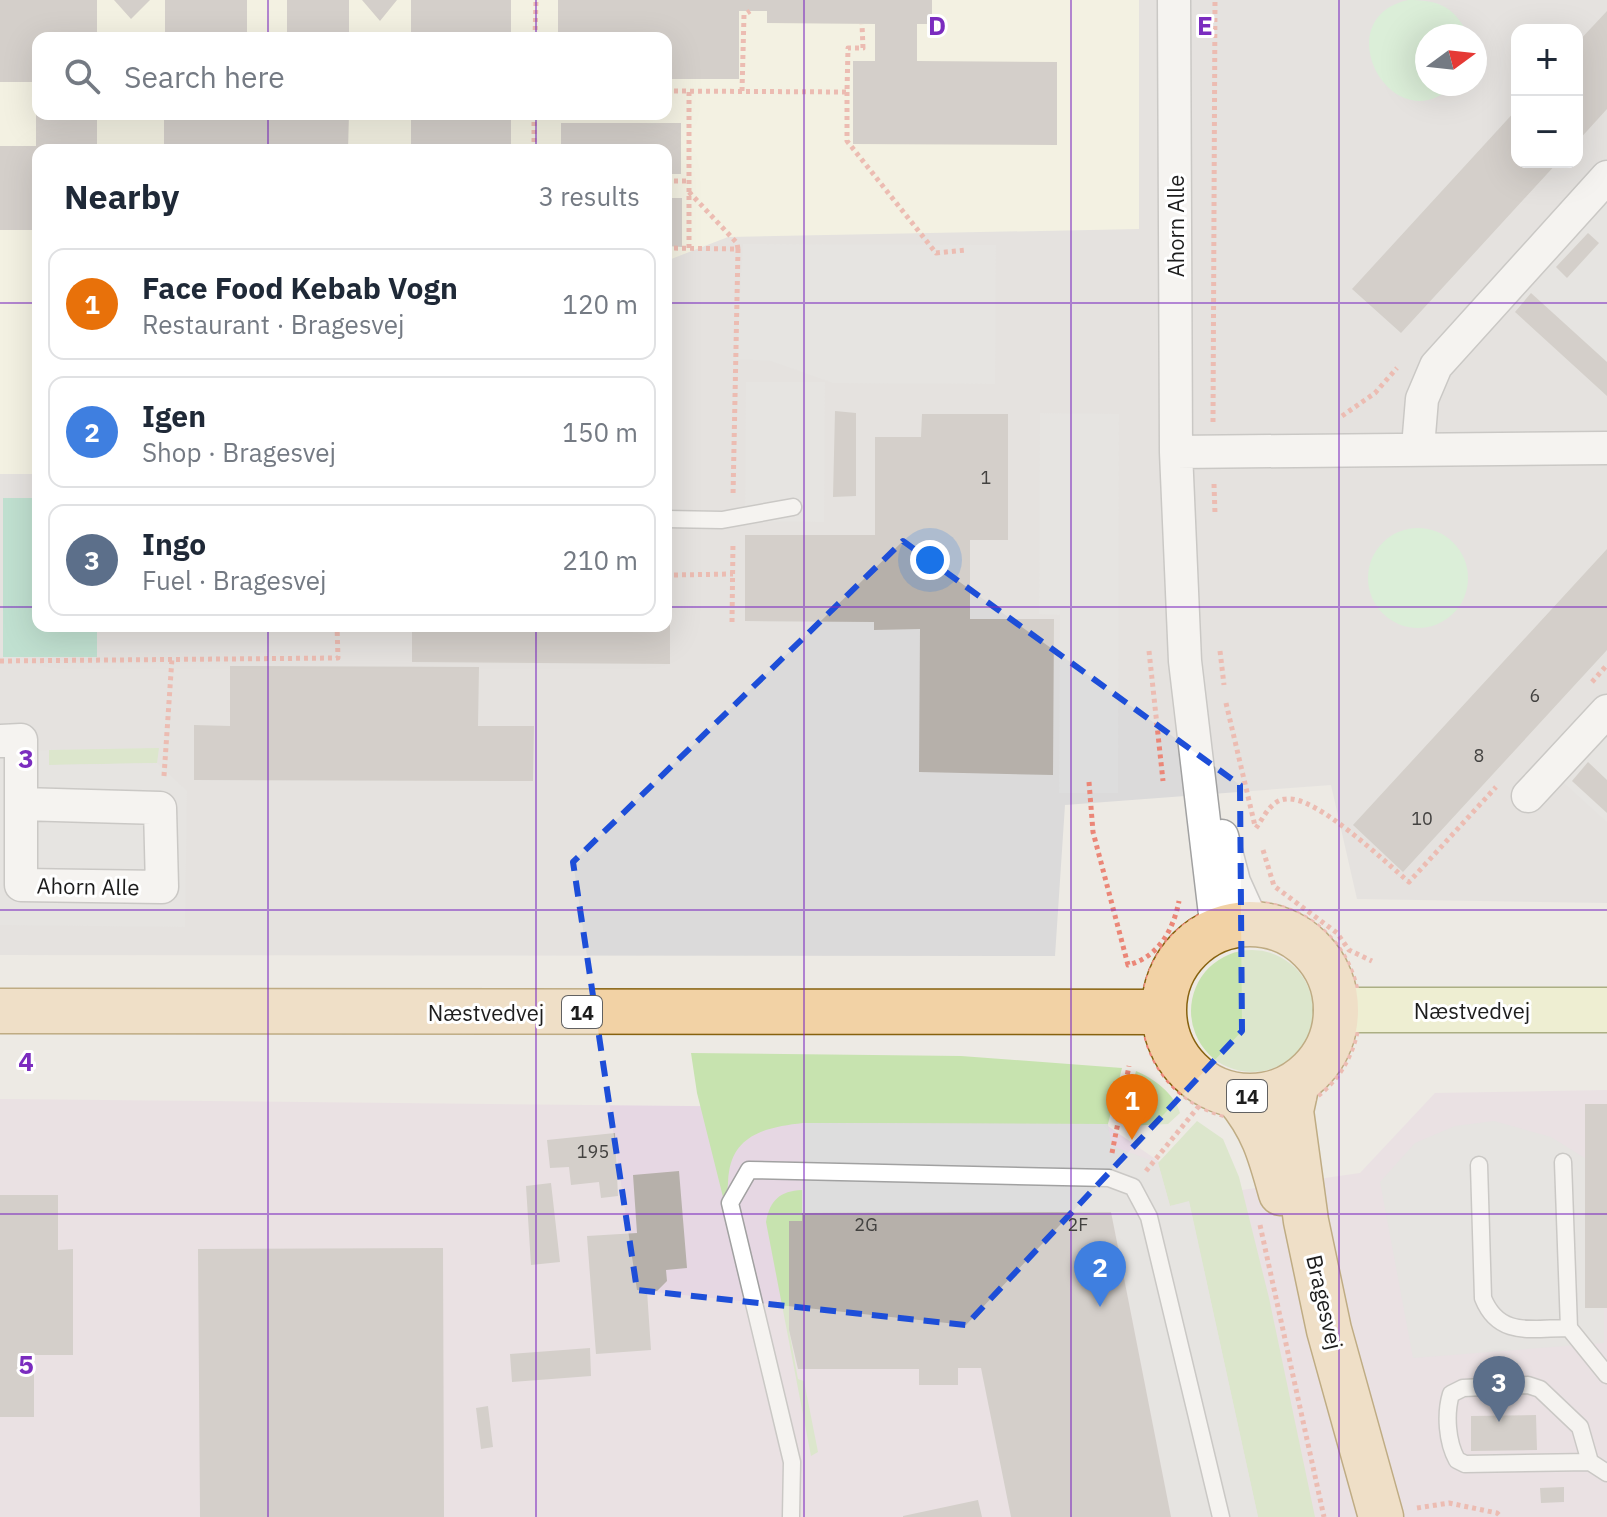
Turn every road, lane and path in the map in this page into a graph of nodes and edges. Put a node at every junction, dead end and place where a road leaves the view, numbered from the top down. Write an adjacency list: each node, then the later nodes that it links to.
1 (536, 0): 5 (path)
2 (1174, 0): 21 (street, Ahorn Alle)
3 (750, 11): 8 (path)
4 (862, 24): 9 (path)
5 (535, 32)
6 (672, 91): 7 (path)
7 (689, 91): 8 (path); 14 (path)
8 (742, 91): 9 (path)
9 (847, 92): 19 (path)
10 (534, 120): 11 (path)
11 (534, 144)
12 (1607, 177): 24 (street)
13 (672, 181): 14 (path)
14 (689, 181): 15 (path)
15 (689, 191): 17 (path); 18 (path)
16 (672, 248): 17 (path)
17 (689, 248): 18 (path)
18 (738, 249): 28 (path)
19 (966, 250)
20 (1404, 361): 23 (path)
21 (1176, 416): 22 (path); 26 (street, Ahorn Alle)
22 (1228, 416)
23 (1330, 416)
24 (1418, 447): 25 (street); 26 (street)
25 (1607, 448)
26 (1176, 452): 47 (street, Ahorn Alle)
27 (793, 507): 28 (lane)
28 (733, 516): 29 (lane); 30 (path)
29 (672, 519)
30 (733, 574): 31 (path); 32 (path)
31 (674, 575)
32 (732, 622)
33 (337, 632): 34 (path)
34 (172, 658): 35 (path); 43 (path)
35 (0, 661)
36 (1607, 665): 37 (path)
37 (1597, 699): 41 (street)
38 (0, 741): 42 (street, Ahorn Alle)
39 (1089, 782): 46 (path)
40 (1497, 786): 44 (path)
41 (1528, 796)
42 (21, 804): 43 (street); 43 (street, Ahorn Alle)
43 (160, 808)
44 (1256, 828)
45 (1274, 886): 48 (path)
46 (1179, 902)
47 (1232, 916): 49 (main road, 14); 49 (path); 52 (main road); 52 (path)
48 (1372, 961)
49 (1348, 1010): 50 (main road, Næstvedvej); 54 (main road, 14); 54 (path)
50 (1607, 1010)
51 (0, 1011): 52 (main road, Næstvedvej / 14)
52 (1153, 1012): 54 (main road, 14); 54 (path)
53 (1129, 1066): 57 (path)
54 (1246, 1107): 58 (path); 62 (main road, Bragesvej); 65 (main road, Bragesvej / 14)
55 (1563, 1162): 60 (lane)
56 (1479, 1165): 60 (lane)
57 (1109, 1178): 58 (lane); 66 (lane)
58 (1133, 1187): 67 (lane)
59 (1258, 1216): 68 (path)
60 (1569, 1328): 61 (lane)
61 (1607, 1375)
62 (1337, 1429): 69 (main road, Bragesvej); 70 (street)
63 (1590, 1462): 63 (lane); 64 (lane)
64 (1607, 1473)
65 (1395, 1513): 71 (path)
66 (791, 1517)
67 (1221, 1517)
68 (1324, 1517)
69 (1356, 1517)
70 (1365, 1517)
71 (1501, 1517)

